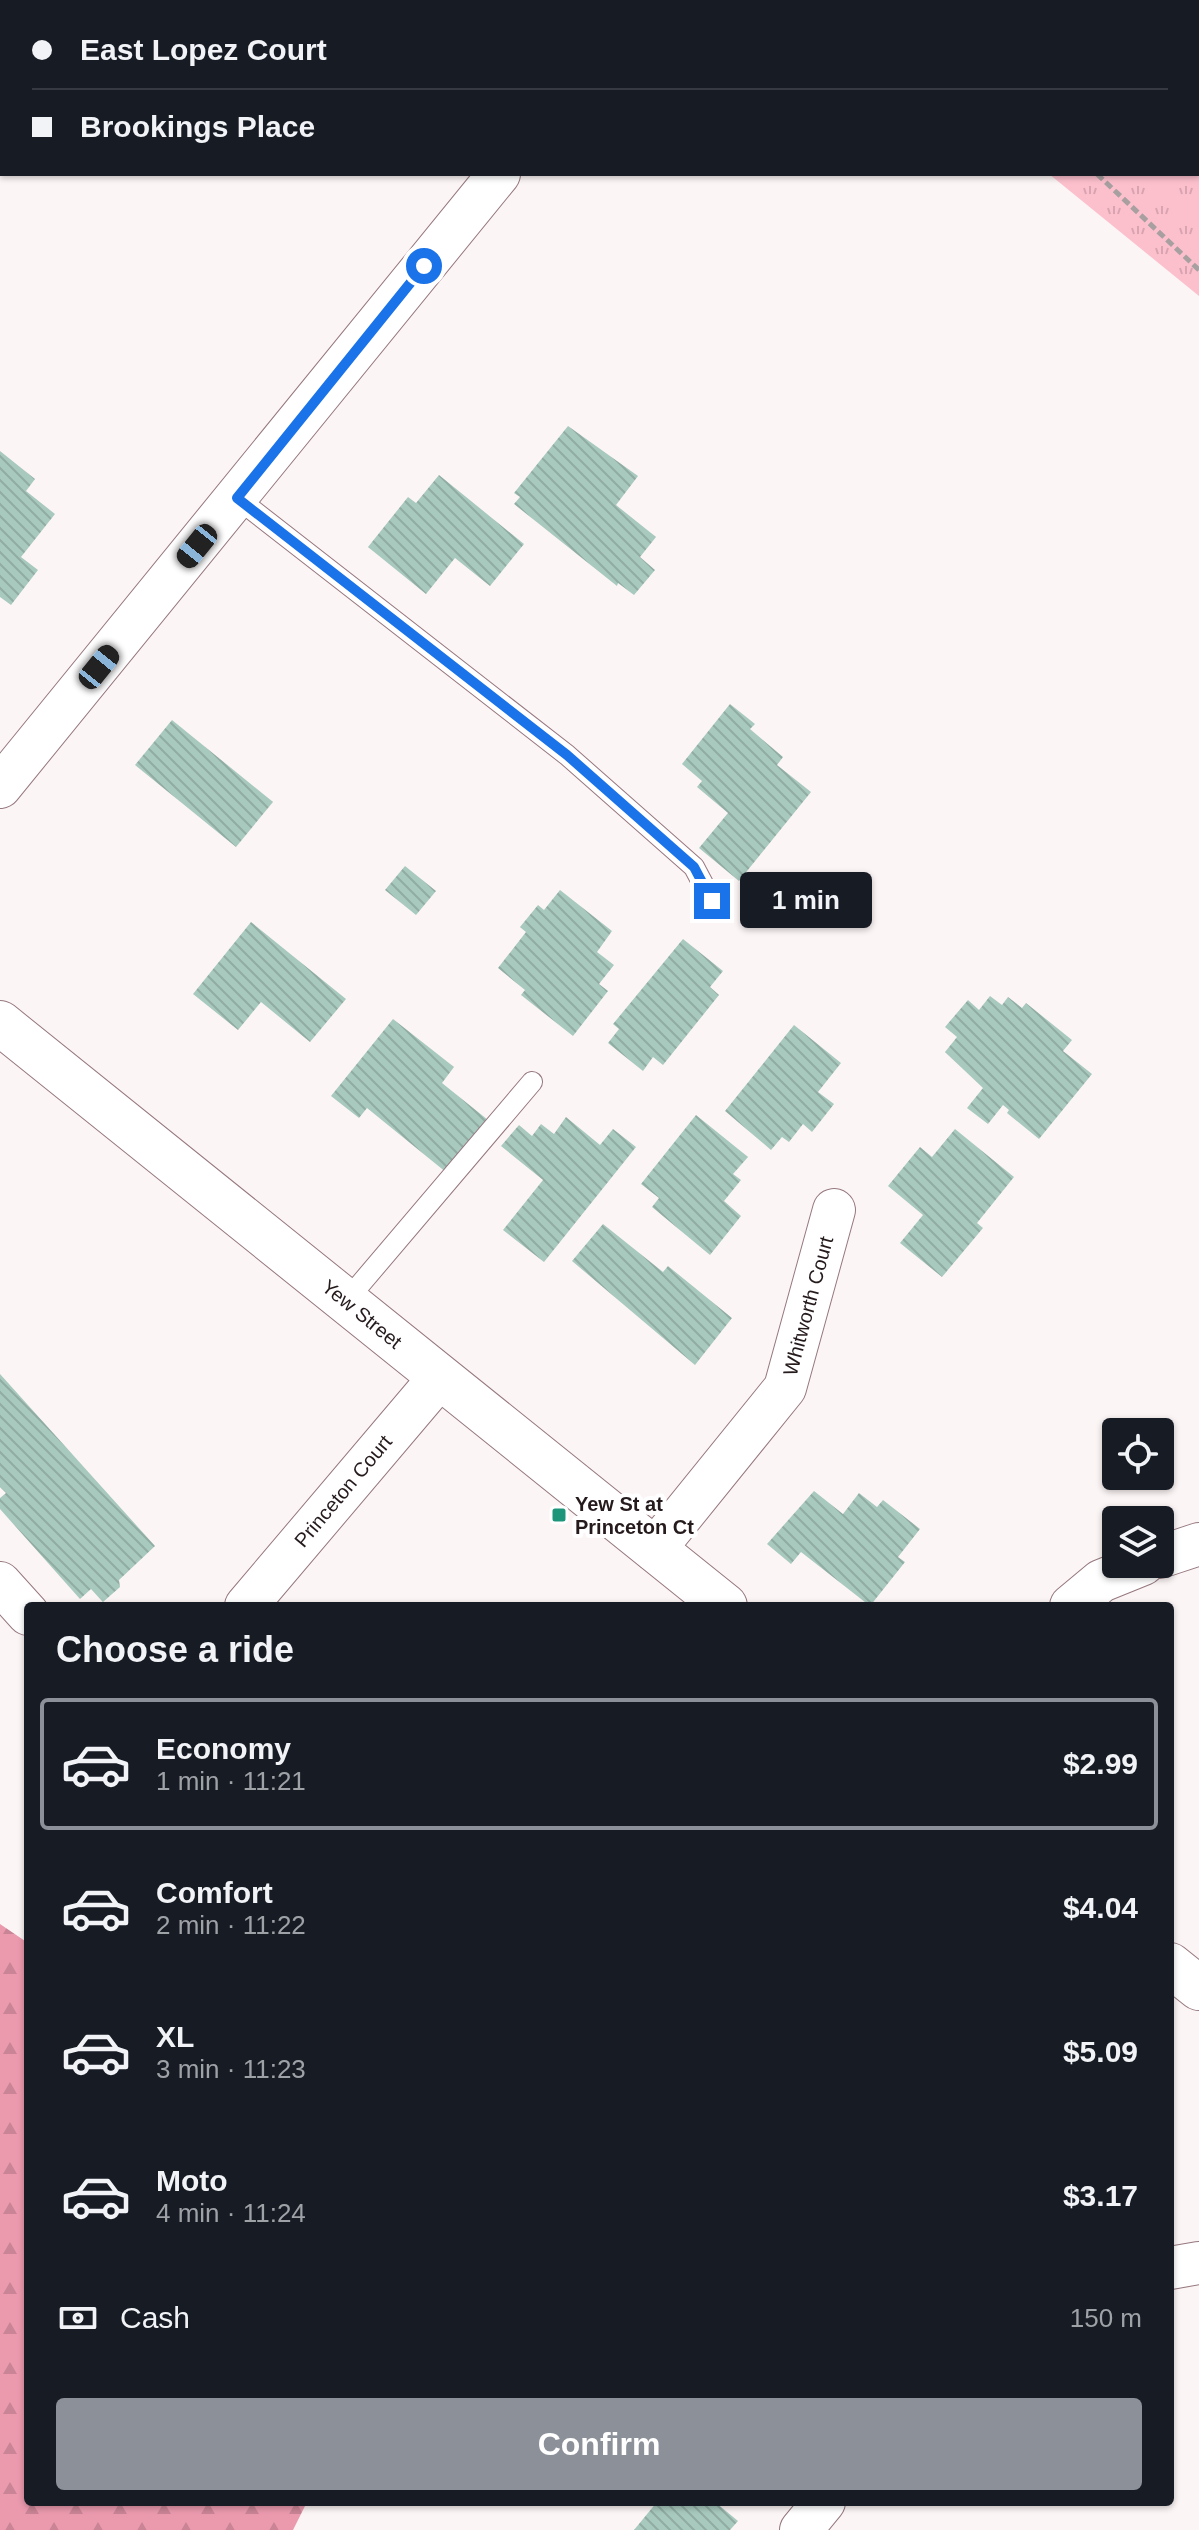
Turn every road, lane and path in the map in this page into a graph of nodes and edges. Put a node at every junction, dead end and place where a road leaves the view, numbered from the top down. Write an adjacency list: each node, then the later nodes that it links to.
1 (497, 176): 4 (street)
2 (1099, 176): 3 (path)
3 (1199, 270)
4 (237, 498): 5 (street); 6 (lane)
5 (0, 787)
6 (712, 901)
7 (0, 1023): 10 (street, Yew Street)
8 (532, 1082): 10 (lane)
9 (834, 1210): 13 (street, Whitworth Court)
10 (346, 1301): 11 (street, Yew Street)
11 (440, 1377): 13 (street, Yew Street); 17 (street, Princeton Court)
12 (1199, 1544): 14 (street)
13 (654, 1550): 18 (street, Yew Street)
14 (1174, 1552)
15 (1108, 1578): 19 (street)
16 (0, 1583): 20 (street)
17 (249, 1602)
18 (720, 1602)
19 (1076, 1602)
20 (24, 1610)
21 (1174, 1968): 22 (street)
22 (1199, 1988)
23 (1199, 2263): 24 (street)
24 (1174, 2267)
25 (821, 2506): 26 (street)
26 (801, 2530)

